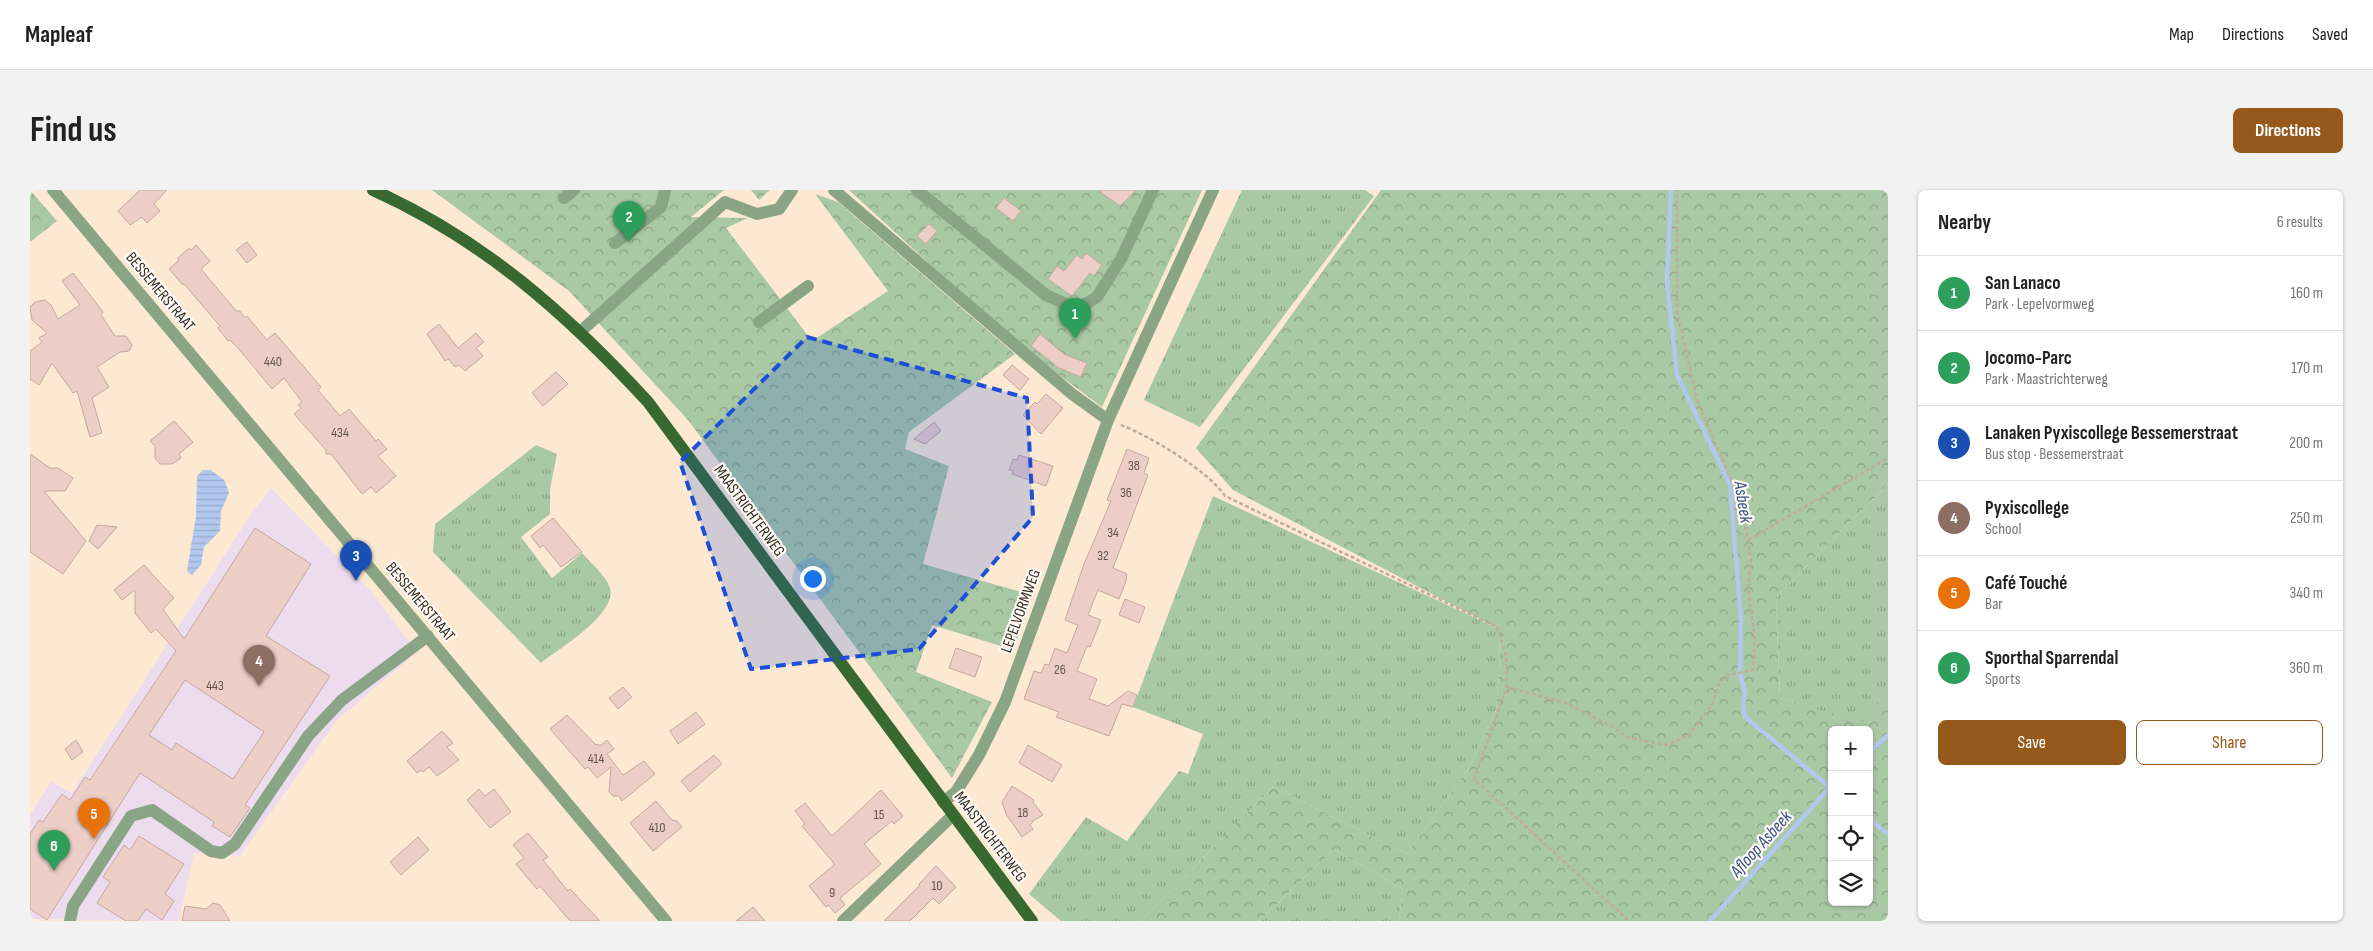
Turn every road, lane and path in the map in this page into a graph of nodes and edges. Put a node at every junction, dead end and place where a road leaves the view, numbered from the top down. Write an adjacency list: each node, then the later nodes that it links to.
1 (53, 190): 17 (street, BESSEMERSTRAAT)
2 (374, 190): 13 (main road, MAASTRICHTERWEG)
3 (665, 190): 10 (street)
4 (792, 190): 13 (street)
5 (834, 190): 14 (street)
6 (917, 190): 7 (street)
7 (1153, 190)
8 (1213, 190): 14 (street, LEPELVORMWEG)
9 (1677, 190): 16 (path)
10 (615, 243)
11 (808, 286): 12 (street)
12 (759, 322)
13 (581, 331): 19 (main road, MAASTRICHTERWEG)
14 (1108, 420): 18 (path); 19 (street, LEPELVORMWEG)
15 (1888, 458): 16 (path)
16 (1748, 540): 18 (path)
17 (428, 636): 21 (street); 22 (street, BESSEMERSTRAAT)
18 (1507, 687): 25 (path)
19 (943, 802): 20 (main road, MAASTRICHTERWEG)
20 (953, 815): 23 (street); 24 (main road, MAASTRICHTERWEG)
21 (70, 921)
22 (666, 921)
23 (843, 921)
24 (1032, 921)
25 (1629, 921)

